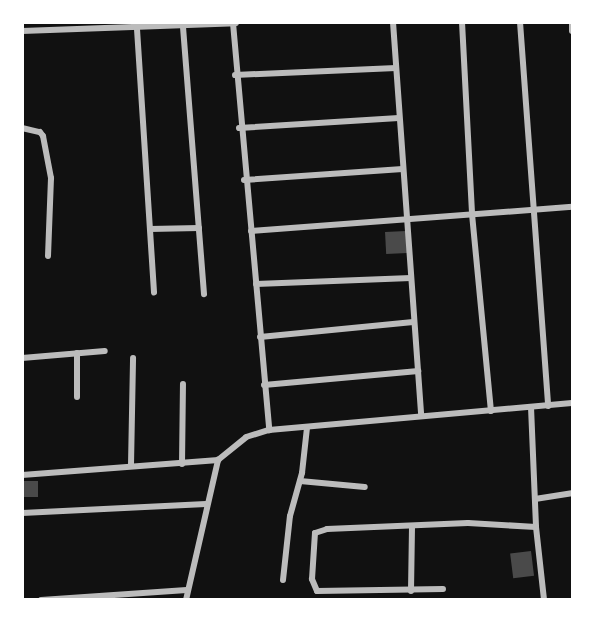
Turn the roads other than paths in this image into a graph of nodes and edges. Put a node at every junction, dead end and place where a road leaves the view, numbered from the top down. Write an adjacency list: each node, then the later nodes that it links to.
1 (393, 22): 10 (street)
2 (462, 22): 19 (street)
3 (520, 22): 18 (street)
4 (572, 22): 9 (street)
5 (235, 23): 6 (street); 11 (street)
6 (183, 27): 7 (street); 21 (street)
7 (137, 29): 8 (street); 22 (street)
8 (22, 31)
9 (573, 31)
10 (396, 68): 11 (street); 12 (street)
11 (235, 75): 14 (street)
12 (399, 118): 14 (street); 15 (street)
13 (22, 128): 24 (street)
14 (239, 128): 16 (street)
15 (403, 169): 16 (street); 20 (street)
16 (244, 180): 23 (street)
17 (573, 207): 18 (street)
18 (536, 211): 19 (street); 40 (street)
19 (472, 214): 20 (street); 42 (street)
20 (405, 220): 23 (street); 25 (street)
21 (199, 228): 22 (street); 28 (street)
22 (150, 229): 27 (street)
23 (251, 231): 26 (street)
24 (48, 256)
25 (411, 278): 26 (street); 29 (street)
26 (256, 284): 30 (street)
27 (153, 292)
28 (204, 294)
29 (413, 322): 30 (street); 35 (street)
30 (260, 337): 37 (street)
31 (105, 351): 32 (street)
32 (77, 353): 33 (street); 38 (street)
33 (22, 357)
34 (133, 358): 48 (street)
35 (418, 371): 37 (street); 43 (street)
36 (183, 384): 47 (street)
37 (264, 385): 45 (street)
38 (77, 397)
39 (573, 403): 40 (street)
40 (548, 406): 41 (street)
41 (531, 407): 42 (street); 53 (street)
42 (491, 411): 43 (street)
43 (422, 416): 44 (street)
44 (307, 428): 45 (street); 50 (street)
45 (269, 430): 46 (street)
46 (218, 460): 47 (street); 54 (street)
47 (182, 464): 48 (street)
48 (131, 465): 49 (street)
49 (22, 475)
50 (300, 482): 51 (street); 58 (street)
51 (365, 487)
52 (573, 493): 53 (street)
53 (535, 499): 57 (street)
54 (206, 504): 55 (street); 60 (street)
55 (22, 513)
56 (412, 526): 57 (street); 61 (street); 61 (street)
57 (536, 527): 64 (street)
58 (283, 580)
59 (443, 589): 61 (street)
60 (187, 590): 62 (street); 63 (street)
61 (411, 591)
62 (41, 600)
63 (186, 600)
64 (544, 600)

